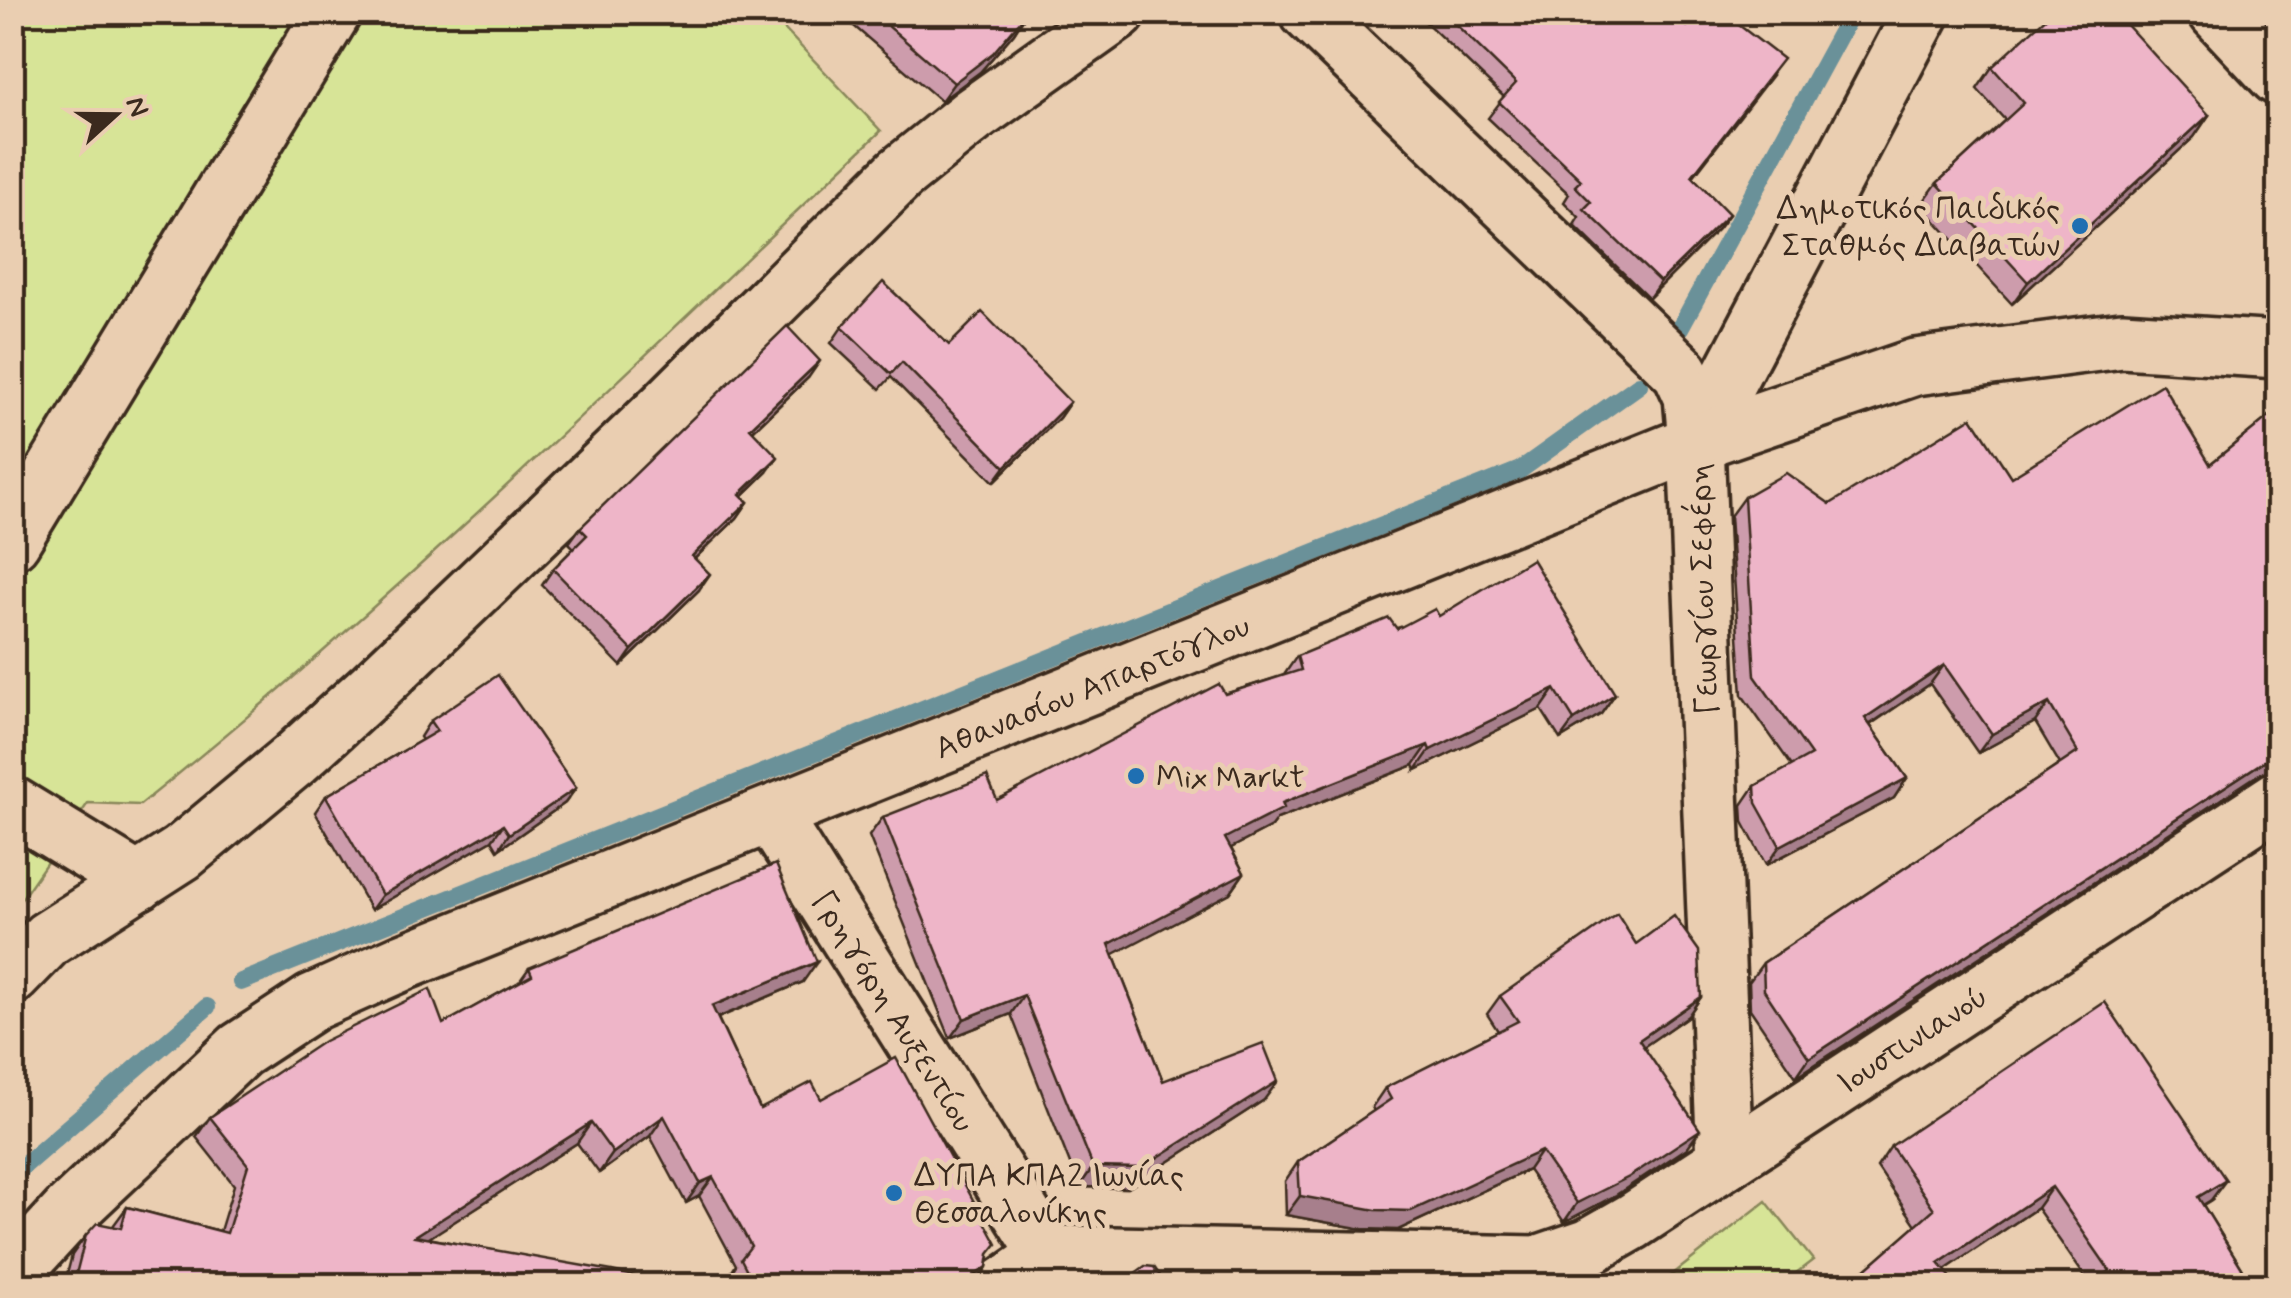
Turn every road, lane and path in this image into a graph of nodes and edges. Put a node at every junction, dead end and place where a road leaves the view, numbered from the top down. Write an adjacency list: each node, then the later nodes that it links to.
1 (333, 12): 9 (street)
2 (1118, 12): 13 (street)
3 (1308, 12): 8 (street)
4 (1922, 12): 8 (street, Γεωργίου Σεφέρη)
5 (2217, 12): 6 (street)
6 (2278, 77)
7 (2278, 350): 8 (street, Αθανασίου Απαρτόγλου)
8 (1696, 442): 12 (street, Αθανασίου Απαρτόγλου); 15 (street, Γεωργίου Σεφέρη)
9 (12, 541)
10 (2278, 799): 15 (street, Ιουστινιανού)
11 (12, 805): 13 (street)
12 (771, 815): 16 (street, Γρηγόρη Αυξεντίου); 17 (street, Αθανασίου Απαρτόγλου)
13 (138, 882): 14 (street)
14 (12, 976)
15 (1725, 1161): 18 (street, Ιουστινιανού)
16 (1050, 1258): 18 (street, Ιουστινιανού); 19 (street)
17 (12, 1274)
18 (1551, 1275)
19 (1004, 1286)

